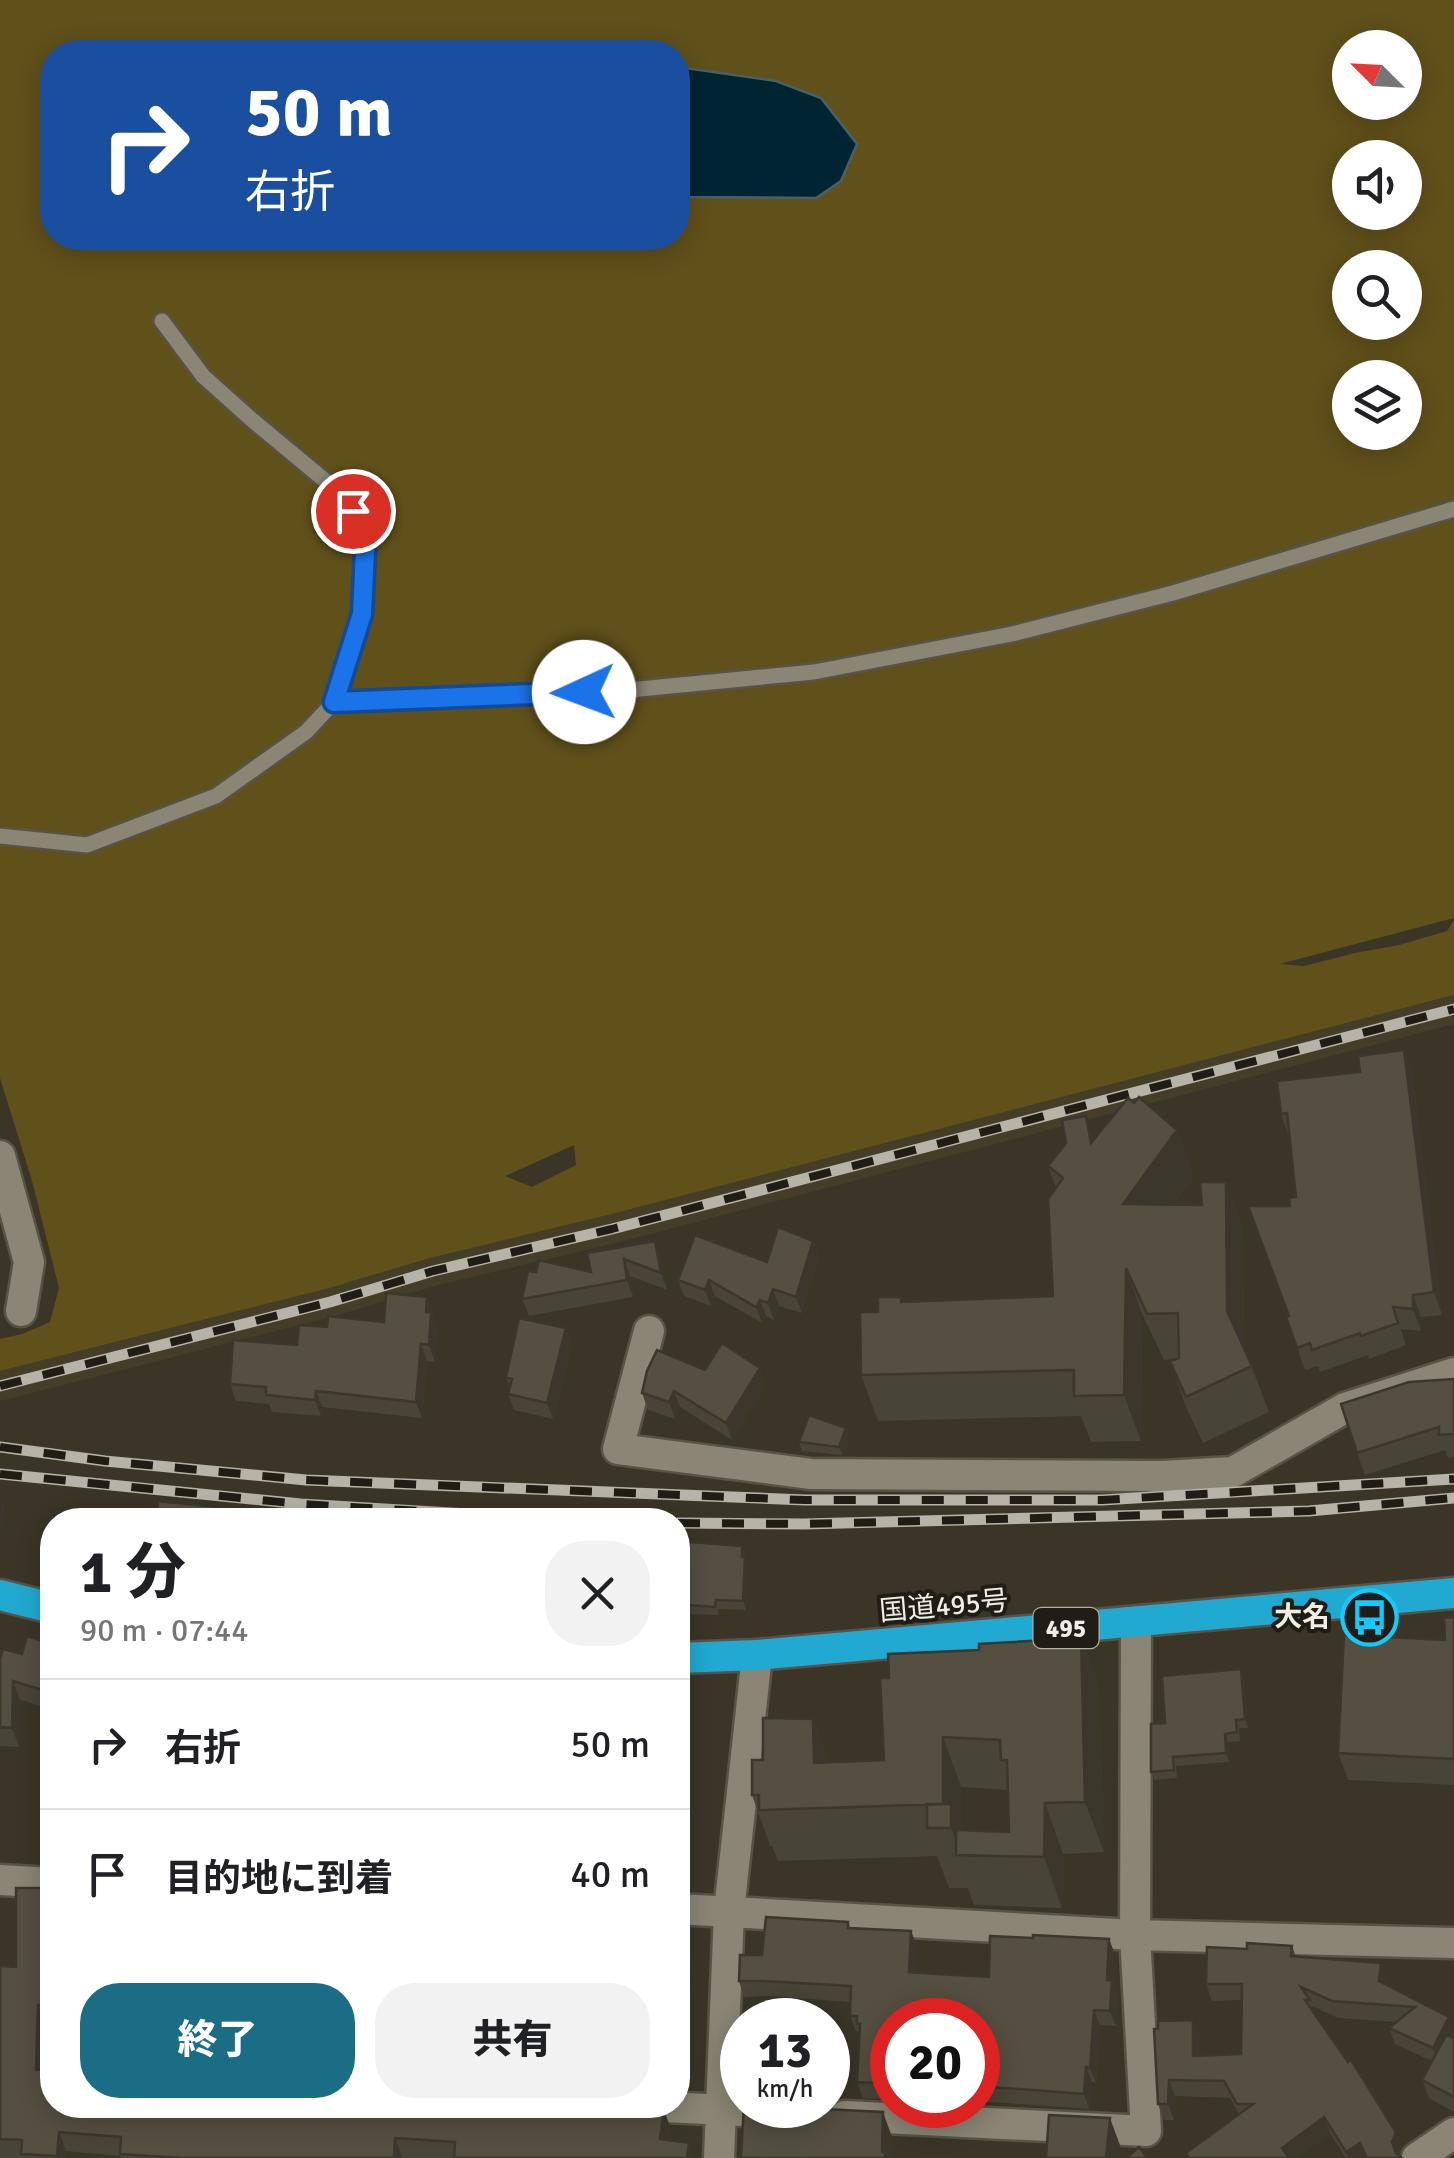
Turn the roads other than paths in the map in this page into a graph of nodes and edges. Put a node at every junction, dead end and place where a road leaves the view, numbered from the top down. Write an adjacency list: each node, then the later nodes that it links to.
1 (162, 321): 3 (lane)
2 (1454, 509): 3 (lane)
3 (334, 702): 4 (lane)
4 (0, 836)
5 (0, 1156): 6 (street)
6 (21, 1310)
7 (648, 1331): 8 (street)
8 (1454, 1372)
9 (1454, 1593): 12 (highway, 国道495号 / 495)
10 (0, 1595): 11 (highway)
11 (40, 1605)
12 (1136, 1622): 13 (highway, 国道495号 / 495); 19 (street)
13 (757, 1655): 14 (highway, 国道495号 / 495); 18 (street)
14 (690, 1658)
15 (0, 1880): 16 (street)
16 (40, 1882)
17 (690, 1909): 18 (street)
18 (729, 1911): 19 (street); 21 (street)
19 (1135, 1935): 20 (street); 24 (street)
20 (1454, 1943)
21 (726, 1998)
22 (690, 2108): 23 (street)
23 (720, 2110)
24 (850, 2116)
25 (721, 2128): 27 (street)
26 (1454, 2134): 28 (street)
27 (719, 2158)
28 (1416, 2158)

